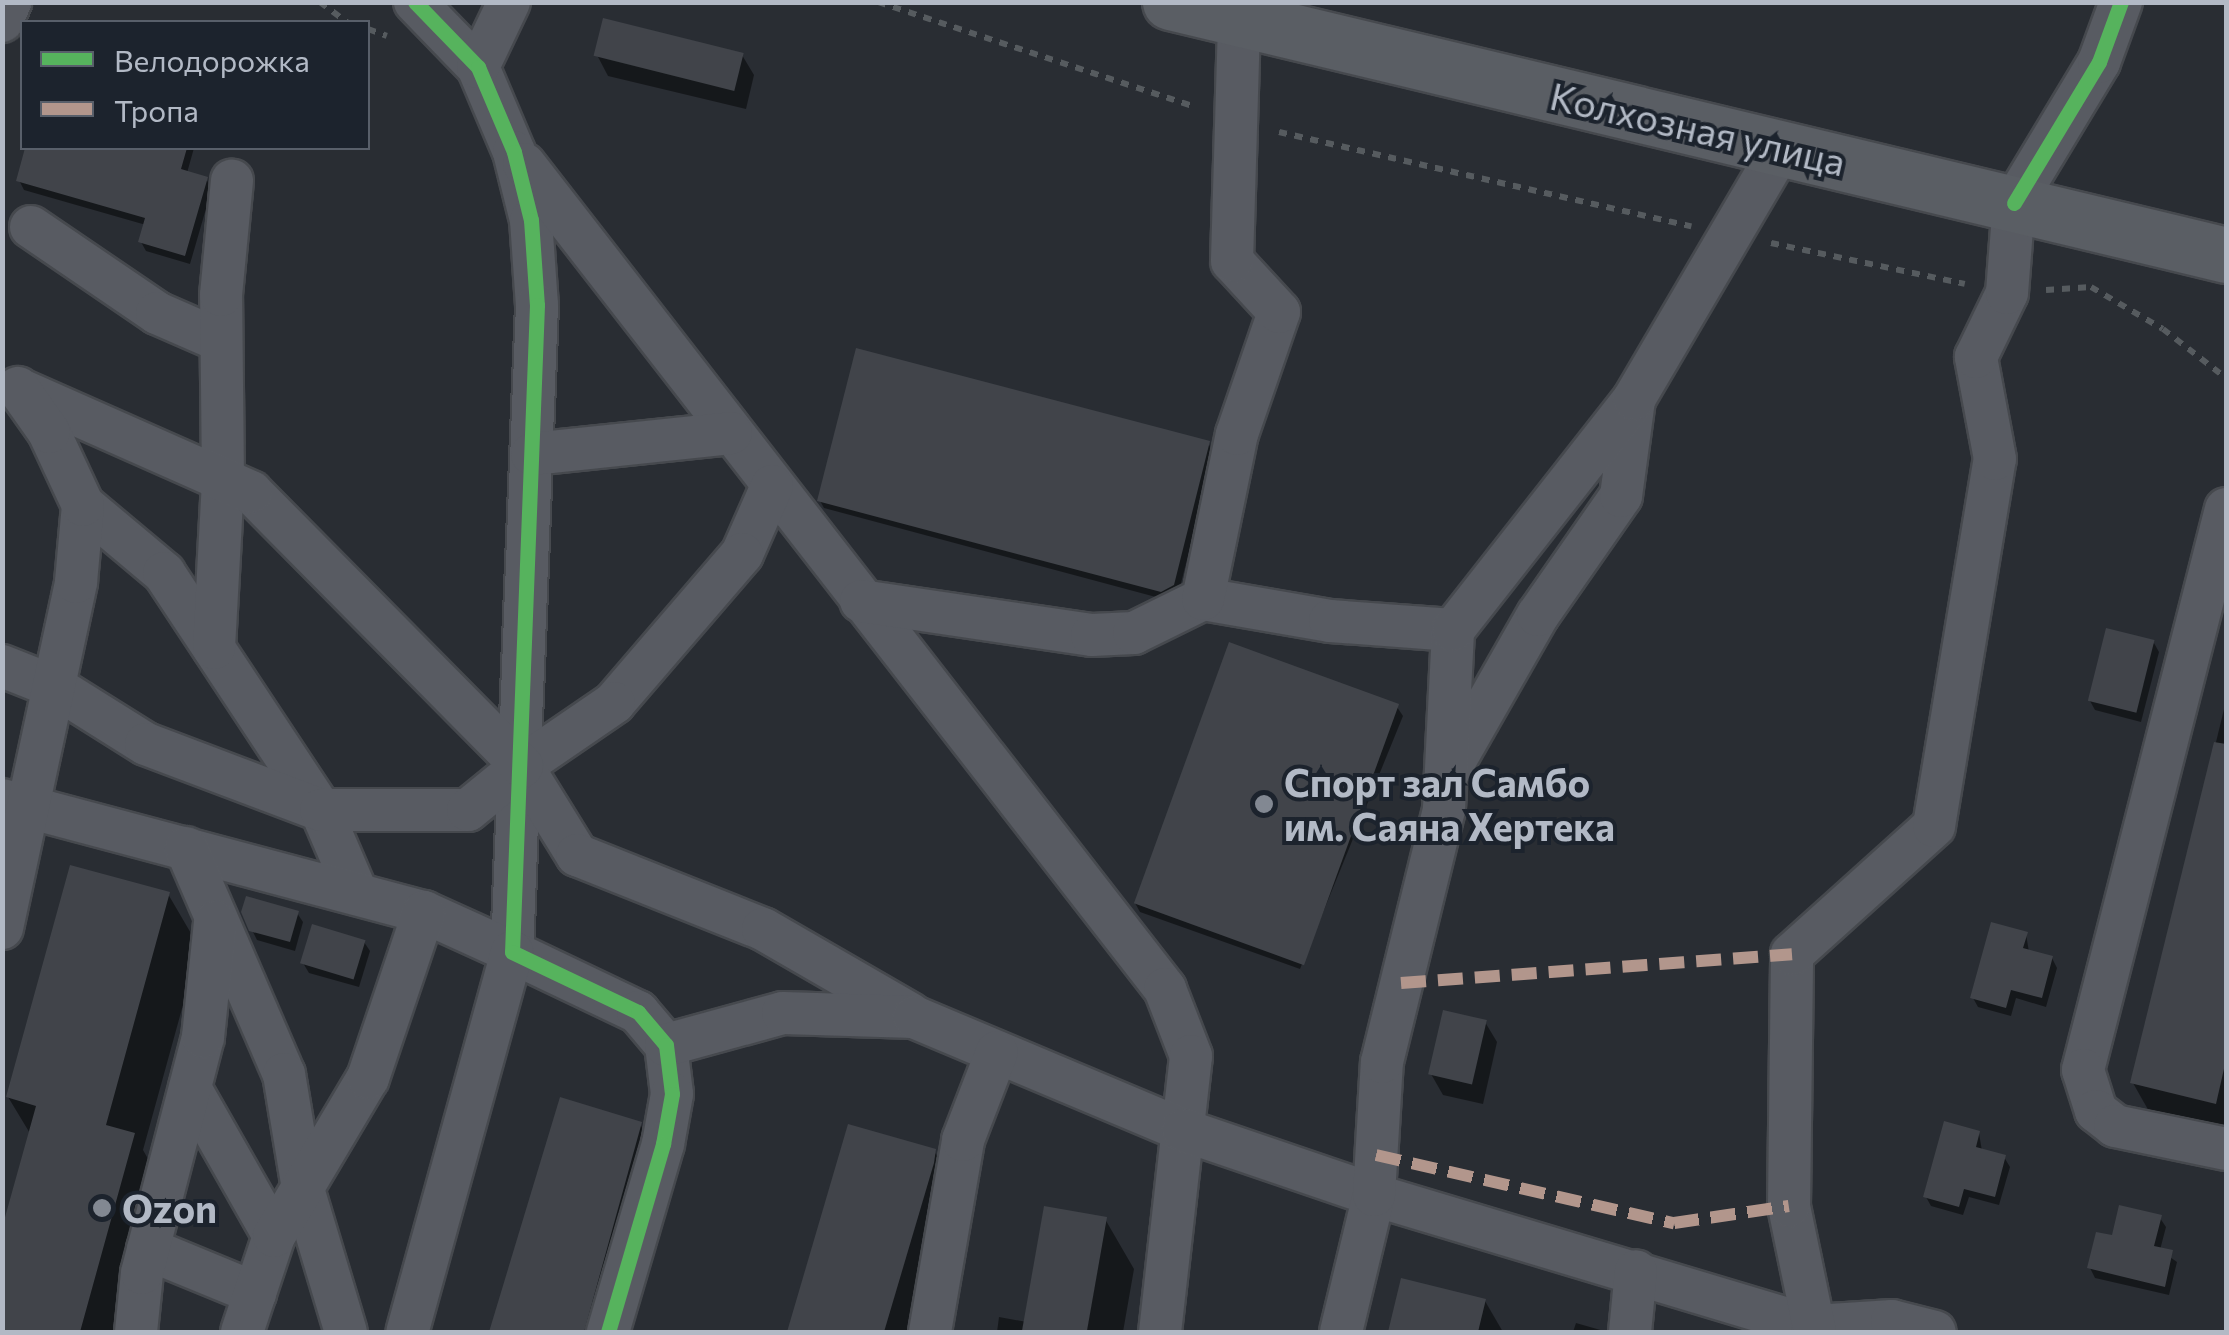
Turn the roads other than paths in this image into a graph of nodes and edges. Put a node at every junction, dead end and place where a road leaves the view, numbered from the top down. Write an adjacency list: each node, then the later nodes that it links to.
1 (10, 2): 7 (street)
2 (415, 2): 8 (street)
3 (509, 2): 8 (street)
4 (1170, 2): 6 (main road, Колхозная улица)
5 (2122, 2): 12 (street)
6 (1239, 19): 9 (main road, Колхозная улица); 24 (street)
7 (2, 21)
8 (478, 67): 10 (street)
9 (1781, 148): 12 (main road, Колхозная улица); 17 (street)
10 (514, 152): 18 (street); 19 (street)
11 (232, 181): 15 (street)
12 (2014, 204): 14 (main road, Колхозная улица); 53 (street)
13 (31, 228): 15 (street)
14 (2226, 255)
15 (222, 341): 20 (street)
16 (11, 378): 20 (street); 22 (street)
17 (1634, 399): 27 (street); 32 (street)
18 (731, 432): 19 (street); 21 (street)
19 (532, 454): 31 (street)
20 (223, 480): 28 (street); 31 (street)
21 (772, 486): 25 (street); 31 (street)
22 (83, 505): 28 (street); 30 (street)
23 (2226, 510): 26 (street)
24 (1203, 600): 25 (street); 27 (street)
25 (861, 601): 45 (street)
26 (2210, 623): 46 (street)
27 (1453, 630): 32 (street)
28 (214, 648): 34 (street)
29 (2, 666): 30 (street)
30 (54, 687): 33 (street); 34 (street)
31 (522, 766): 34 (street); 40 (street); 41 (street)
32 (1446, 776): 48 (street)
33 (16, 804): 35 (street); 39 (street)
34 (321, 810): 36 (street)
35 (186, 848): 36 (street); 38 (street)
36 (357, 894): 37 (street)
37 (424, 912): 40 (street); 47 (street)
38 (215, 916): 44 (street); 47 (street)
39 (2, 928)
40 (512, 952): 42 (street); 56 (street)
41 (914, 1017): 42 (street); 43 (street)
42 (666, 1045): 57 (street)
43 (997, 1052): 45 (street); 58 (street)
44 (190, 1088): 49 (street); 50 (street)
45 (1183, 1130): 48 (street); 59 (street)
46 (2226, 1150)
47 (303, 1188): 49 (street); 55 (street)
48 (1374, 1195): 51 (street); 60 (street)
49 (274, 1236): 52 (street)
50 (148, 1249): 52 (street); 54 (street)
51 (1636, 1271): 53 (street); 61 (street)
52 (249, 1313)
53 (1814, 1330): 62 (street)
54 (136, 1332)
55 (346, 1332)
56 (408, 1332)
57 (608, 1332)
58 (930, 1332)
59 (1160, 1332)
60 (1341, 1332)
61 (1630, 1332)
62 (1935, 1332)

